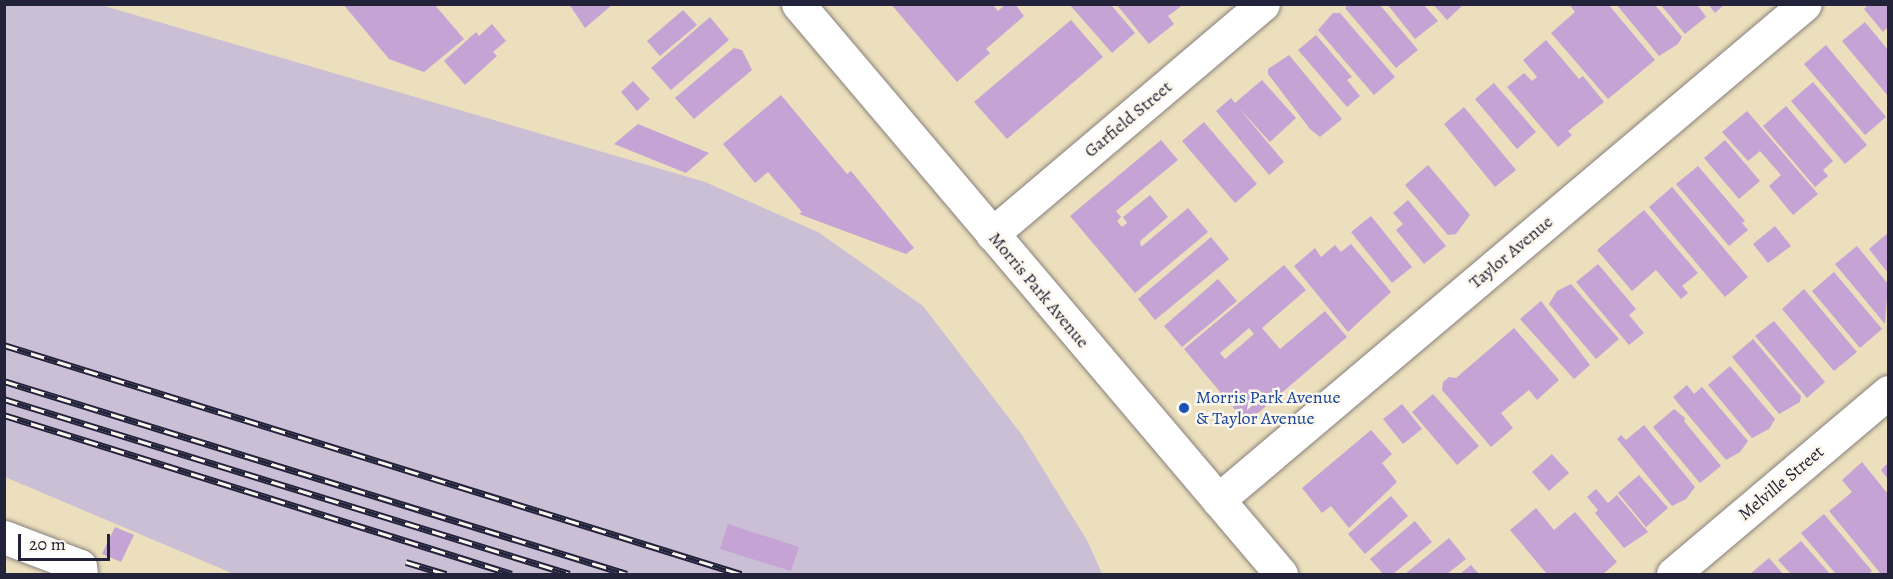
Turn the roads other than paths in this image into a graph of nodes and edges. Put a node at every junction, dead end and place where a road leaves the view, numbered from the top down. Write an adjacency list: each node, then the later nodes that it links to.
1 (798, 4): 4 (street, Morris Park Avenue)
2 (1263, 4): 4 (street, Garfield Street)
3 (1805, 4): 6 (street, Taylor Avenue)
4 (992, 234): 6 (street, Morris Park Avenue)
5 (1888, 392): 10 (street, Melville Street)
6 (1218, 500): 9 (street, Morris Park Avenue)
7 (4, 537): 8 (street)
8 (81, 574)
9 (1281, 574)
10 (1673, 574)

